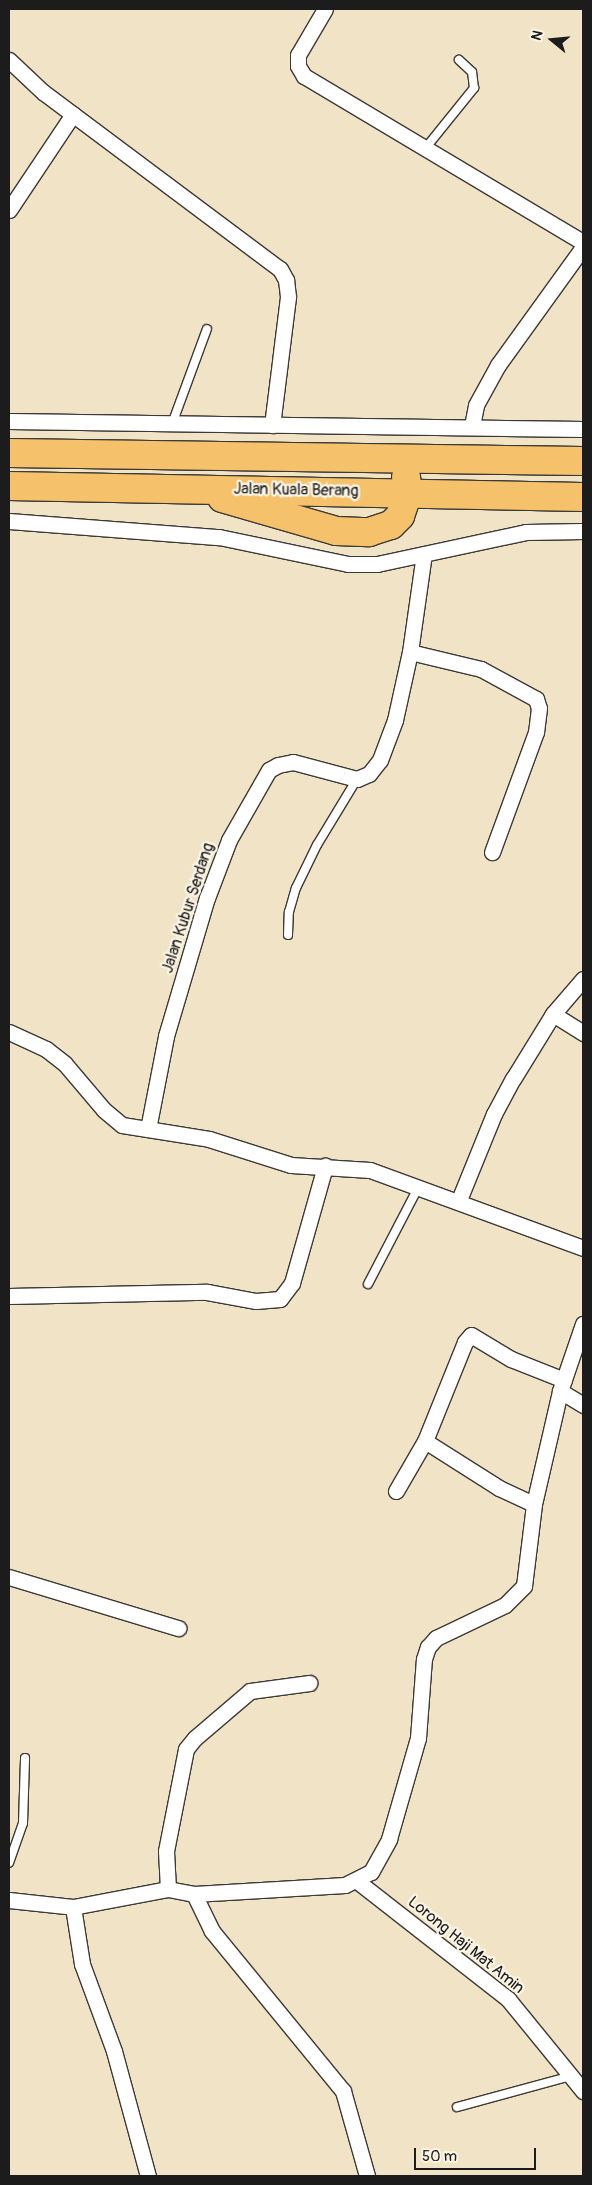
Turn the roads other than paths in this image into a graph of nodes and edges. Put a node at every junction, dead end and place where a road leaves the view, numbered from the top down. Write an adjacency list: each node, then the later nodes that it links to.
1 (325, 9): 5 (street)
2 (9, 60): 4 (street)
3 (459, 60): 5 (lane)
4 (73, 114): 6 (street); 12 (street)
5 (424, 150): 7 (street)
6 (9, 210)
7 (583, 242)
8 (583, 247): 13 (street)
9 (207, 329): 11 (lane)
10 (9, 421): 11 (street)
11 (172, 424): 12 (street)
12 (272, 425): 13 (street)
13 (472, 426): 14 (street)
14 (583, 429)
15 (9, 453): 16 (highway)
16 (358, 456): 17 (highway); 20 (highway)
17 (583, 461)
18 (9, 486): 19 (highway, Jalan Kuala Berang)
19 (184, 487): 20 (highway, Jalan Kuala Berang); 23 (highway)
20 (408, 493): 21 (highway, Jalan Kuala Berang); 23 (highway)
21 (583, 497)
22 (9, 521): 26 (street)
23 (336, 531): 26 (street)
24 (583, 532): 25 (street)
25 (424, 554): 26 (street); 27 (street)
26 (332, 560)
27 (410, 652): 28 (street); 29 (street)
28 (356, 779): 30 (lane); 35 (street, Jalan Kubur Serdang)
29 (492, 852)
30 (288, 935)
31 (583, 979): 32 (street)
32 (553, 1014): 34 (street); 38 (street)
33 (9, 1032): 35 (street)
34 (583, 1033)
35 (148, 1129): 36 (street)
36 (325, 1166): 37 (street); 41 (street)
37 (419, 1186): 38 (street); 40 (lane)
38 (460, 1200): 39 (street)
39 (583, 1248)
40 (368, 1284)
41 (9, 1296)
42 (583, 1324): 43 (street)
43 (562, 1385): 44 (street); 45 (street); 47 (street)
44 (583, 1405)
45 (425, 1441): 46 (street); 47 (street)
46 (396, 1491)
47 (534, 1504): 53 (street)
48 (9, 1577): 49 (street)
49 (178, 1628)
50 (308, 1682): 54 (street)
51 (25, 1758): 52 (lane)
52 (9, 1863)
53 (357, 1881): 55 (street); 58 (street, Lorong Haji Mat Amin)
54 (168, 1889): 55 (street); 57 (street)
55 (194, 1894): 62 (street)
56 (9, 1900): 57 (street)
57 (73, 1908): 61 (street)
58 (571, 2076): 59 (street, Lorong Haji Mat Amin); 60 (lane)
59 (583, 2091)
60 (457, 2107)
61 (148, 2176)
62 (367, 2176)

